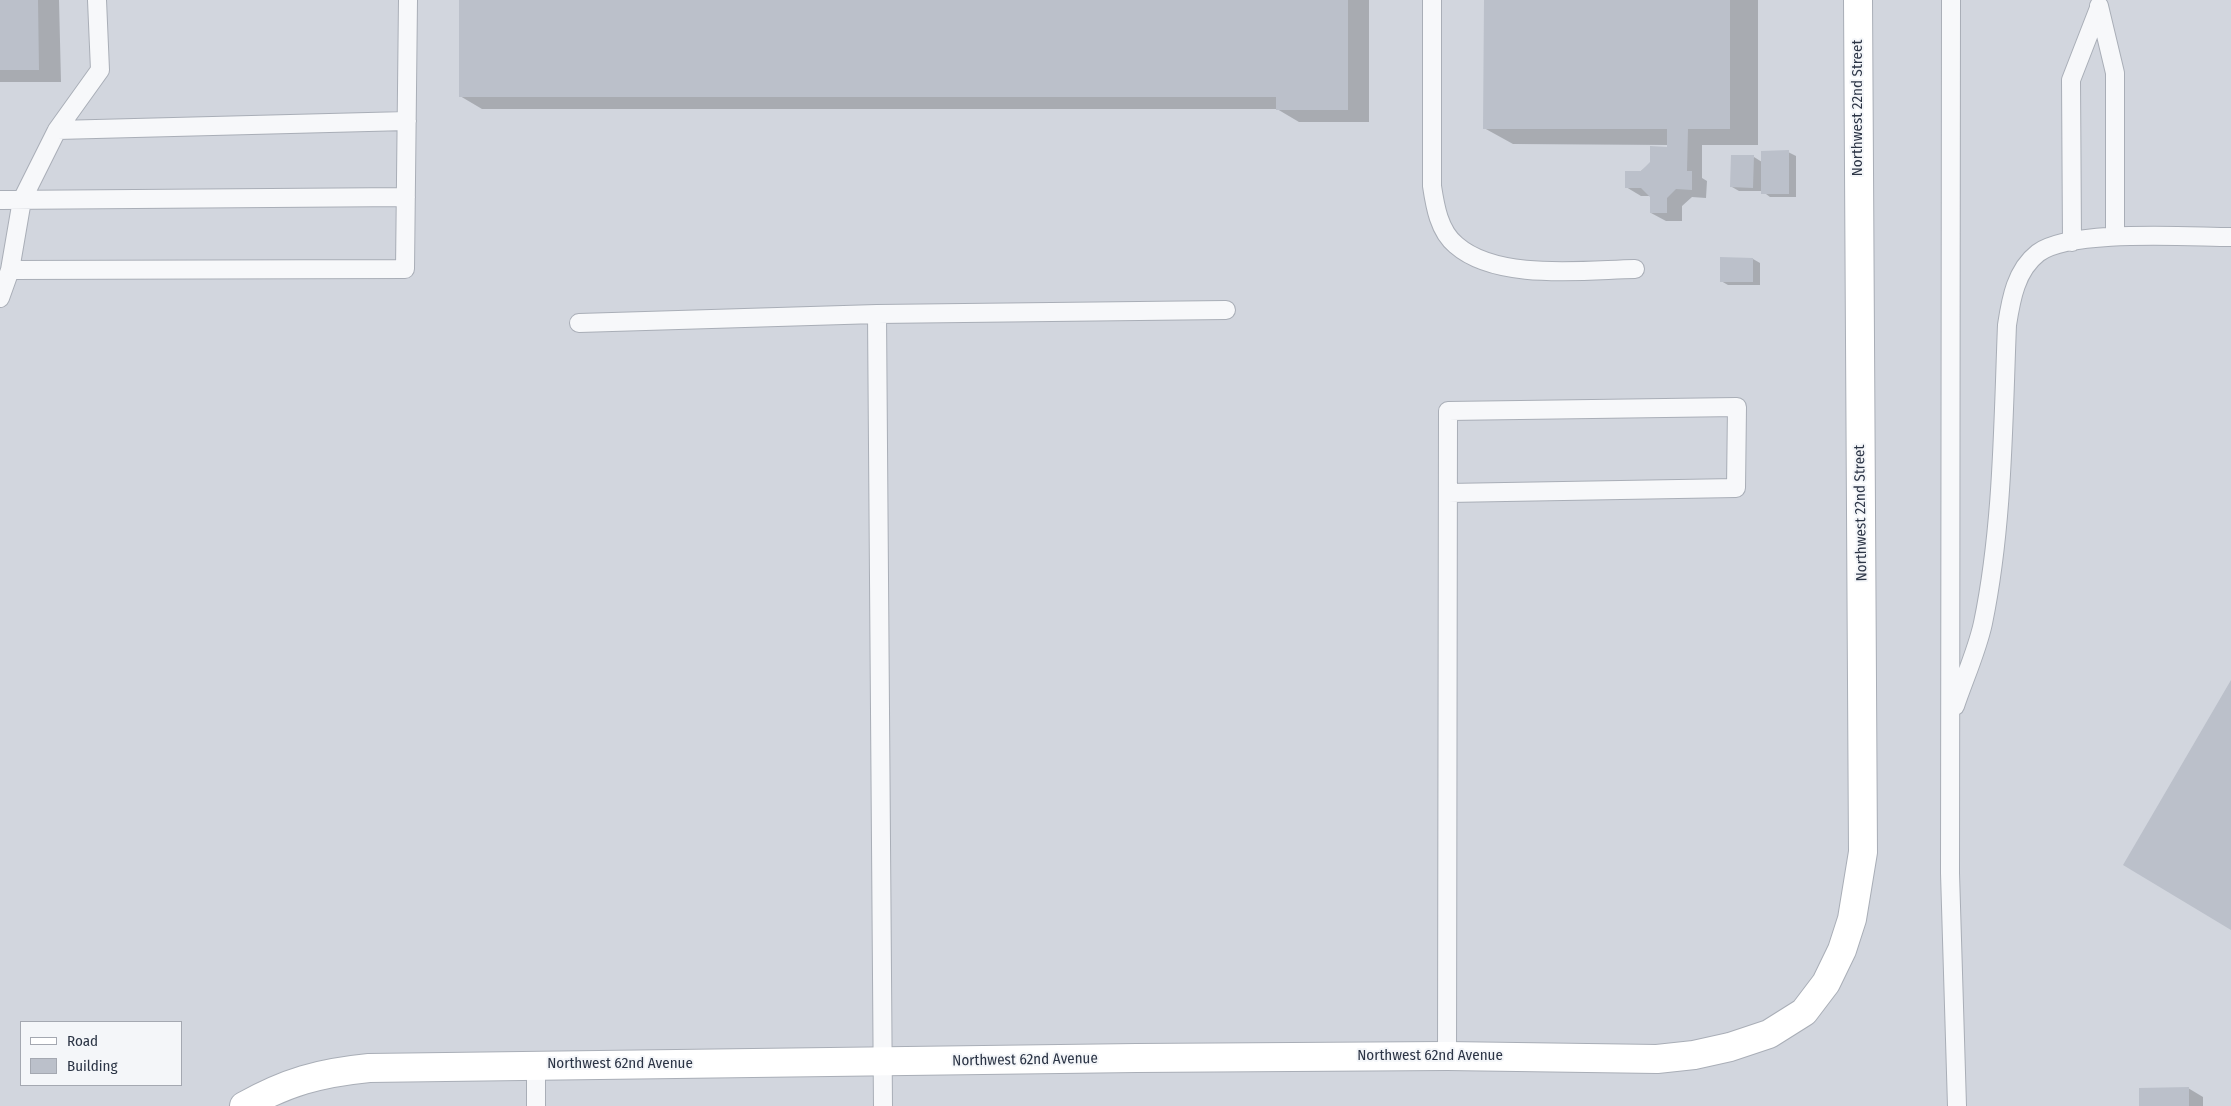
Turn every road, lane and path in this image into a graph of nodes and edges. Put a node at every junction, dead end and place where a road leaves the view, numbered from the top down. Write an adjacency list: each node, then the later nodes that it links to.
1 (97, 0): 8 (lane)
2 (408, 0): 7 (lane)
3 (1432, 0): 15 (lane)
4 (1858, 0): 23 (street, Northwest 22nd Street)
5 (1951, 0): 22 (lane)
6 (2099, 4): 12 (lane); 14 (lane)
7 (407, 121): 8 (lane); 9 (lane)
8 (57, 130): 11 (lane)
9 (406, 197): 11 (lane); 16 (lane)
10 (0, 200): 11 (lane)
11 (22, 200): 16 (lane)
12 (2115, 236): 13 (lane); 14 (lane)
13 (2231, 237)
14 (2072, 242): 22 (lane)
15 (1635, 269)
16 (10, 270): 17 (lane)
17 (0, 298)
18 (1226, 310): 19 (lane)
19 (877, 314): 20 (lane); 25 (lane)
20 (579, 323)
21 (1448, 493): 21 (lane); 24 (lane)
22 (1950, 721): 30 (lane)
23 (1804, 1012): 24 (street, Northwest 62nd Avenue)
24 (1447, 1056): 25 (street, Northwest 62nd Avenue)
25 (883, 1063): 26 (street, Northwest 62nd Avenue); 29 (lane)
26 (536, 1065): 27 (street, Northwest 62nd Avenue); 28 (lane)
27 (244, 1106)
28 (536, 1106)
29 (883, 1106)
30 (1957, 1106)

